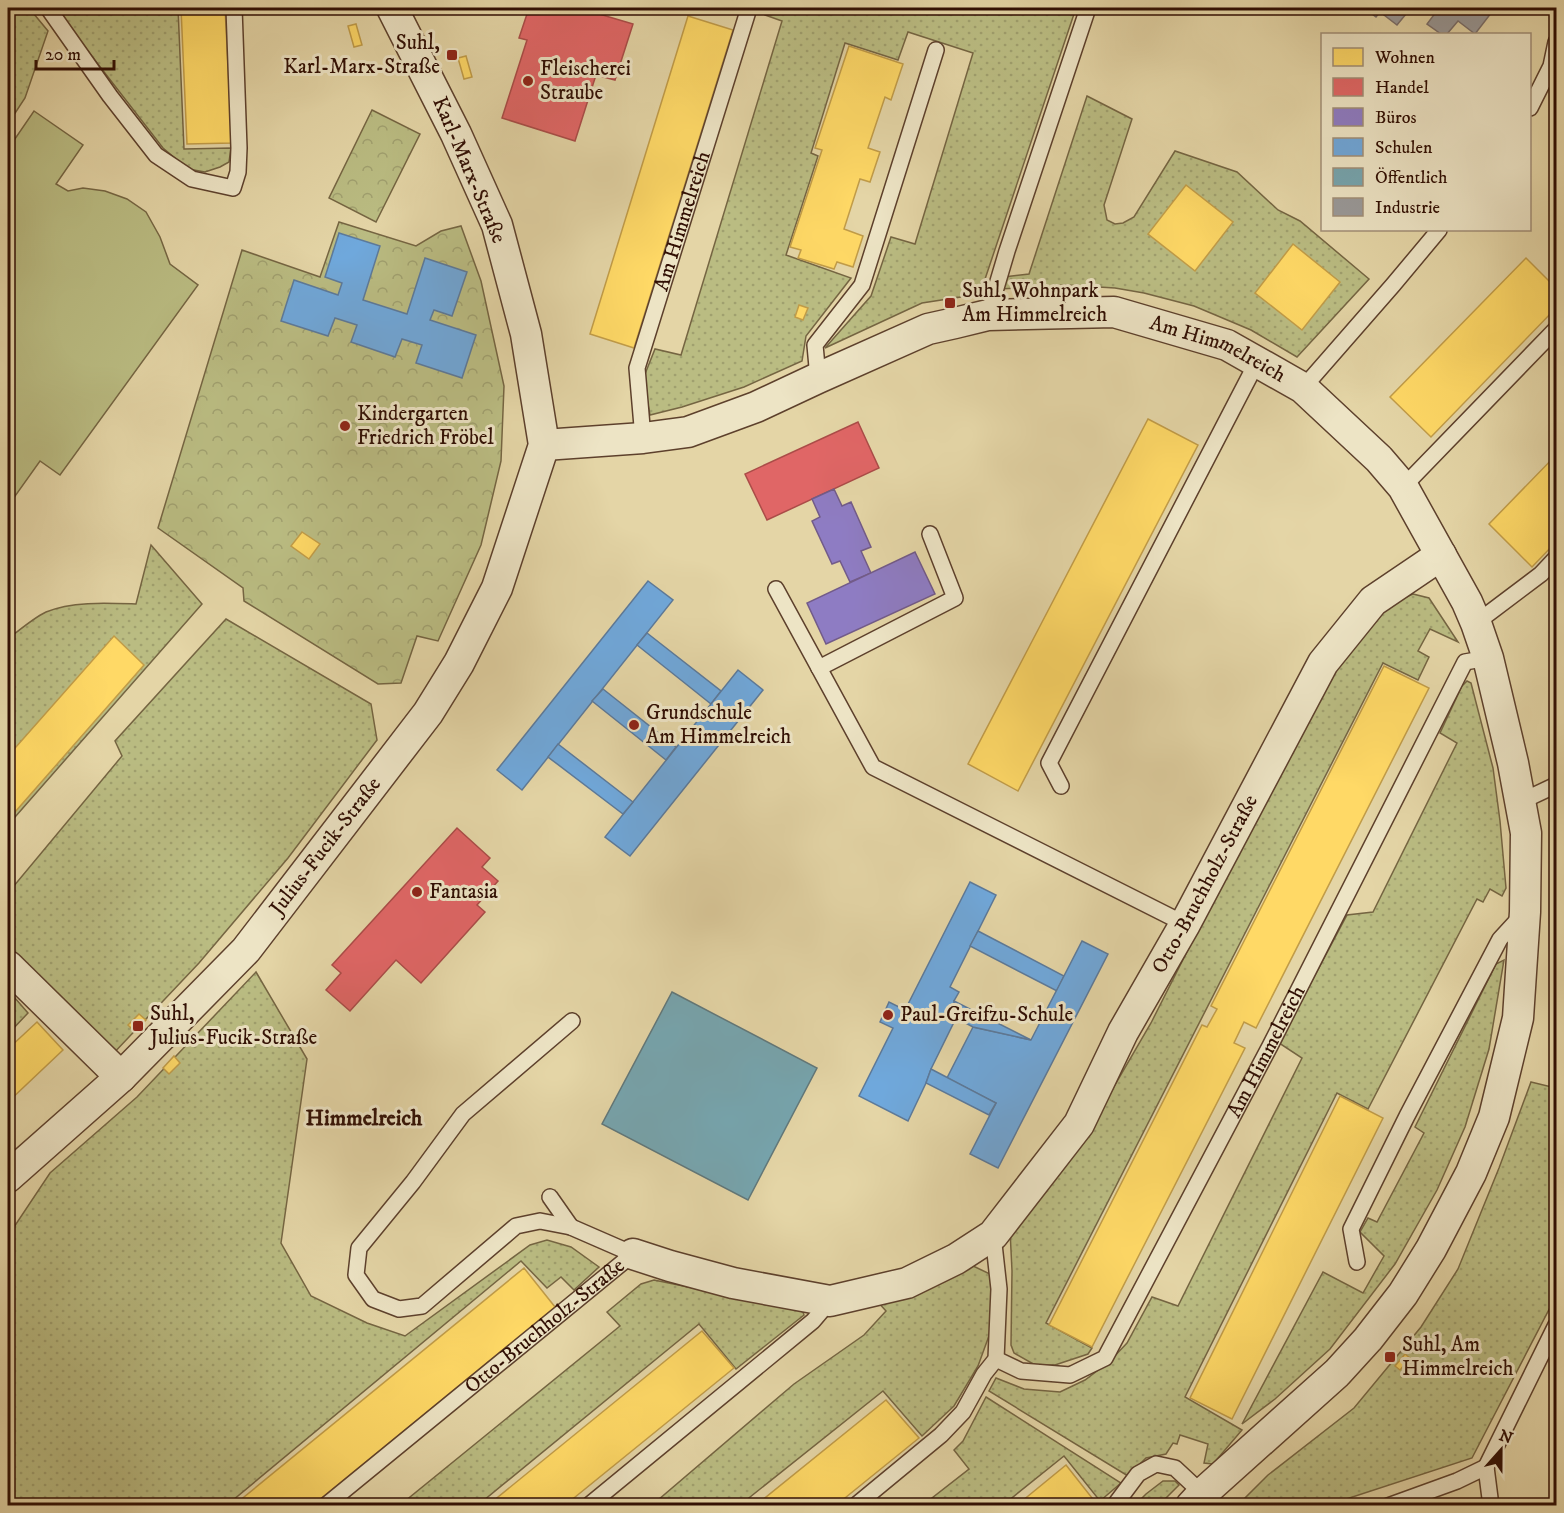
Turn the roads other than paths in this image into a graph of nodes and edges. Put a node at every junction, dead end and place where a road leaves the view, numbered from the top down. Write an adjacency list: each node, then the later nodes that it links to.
1 (48, 8): 2 (lane)
2 (234, 8)
3 (392, 8): 17 (street, Karl-Marx-Straße)
4 (749, 8): 16 (lane, Am Himmelreich)
5 (1088, 8): 11 (lane)
6 (1557, 42): 9 (lane)
7 (936, 50): 14 (lane)
8 (1557, 77): 9 (lane)
9 (1532, 105)
10 (1438, 231): 15 (lane)
11 (988, 315): 13 (street, Am Himmelreich); 14 (street, Am Himmelreich)
12 (1557, 329): 18 (lane)
13 (1257, 362): 15 (street, Am Himmelreich); 27 (lane)
14 (818, 378): 16 (street, Am Himmelreich)
15 (1303, 388): 18 (street, Am Himmelreich)
16 (643, 438): 17 (street, Am Himmelreich)
17 (544, 445): 33 (street, Julius-Fucik-Straße)
18 (1402, 488): 20 (street, Am Himmelreich)
19 (930, 534): 25 (lane)
20 (1441, 555): 23 (street, Am Himmelreich); 30 (street, Otto-Bruchholz-Straße)
21 (1557, 558): 23 (lane)
22 (776, 589): 25 (lane)
23 (1476, 622): 24 (street, Am Himmelreich)
24 (1488, 658): 28 (street, Am Himmelreich); 42 (lane, Am Himmelreich)
25 (819, 669): 30 (lane)
26 (1557, 785): 28 (lane)
27 (1061, 786)
28 (1520, 802): 29 (street, Am Himmelreich)
29 (1525, 912): 39 (lane); 44 (street, Am Himmelreich)
30 (1185, 924): 37 (street, Otto-Bruchholz-Straße)
31 (8, 966): 33 (street)
32 (572, 1021): 36 (lane)
33 (121, 1077): 34 (street, Julius-Fucik-Straße)
34 (8, 1177)
35 (550, 1197): 36 (lane)
36 (571, 1227): 38 (lane)
37 (993, 1235): 40 (street, Otto-Bruchholz-Straße); 42 (lane)
38 (633, 1254): 40 (street, Otto-Bruchholz-Straße); 45 (lane, Otto-Bruchholz-Straße)
39 (1356, 1262)
40 (830, 1301): 46 (lane)
41 (1557, 1325): 43 (lane)
42 (996, 1359): 47 (lane)
43 (1486, 1467): 49 (lane); 50 (lane)
44 (1202, 1501): 48 (lane, Am Himmelreich)
45 (325, 1506)
46 (588, 1506)
47 (855, 1506)
48 (1114, 1506)
49 (1388, 1506)
50 (1491, 1506)

